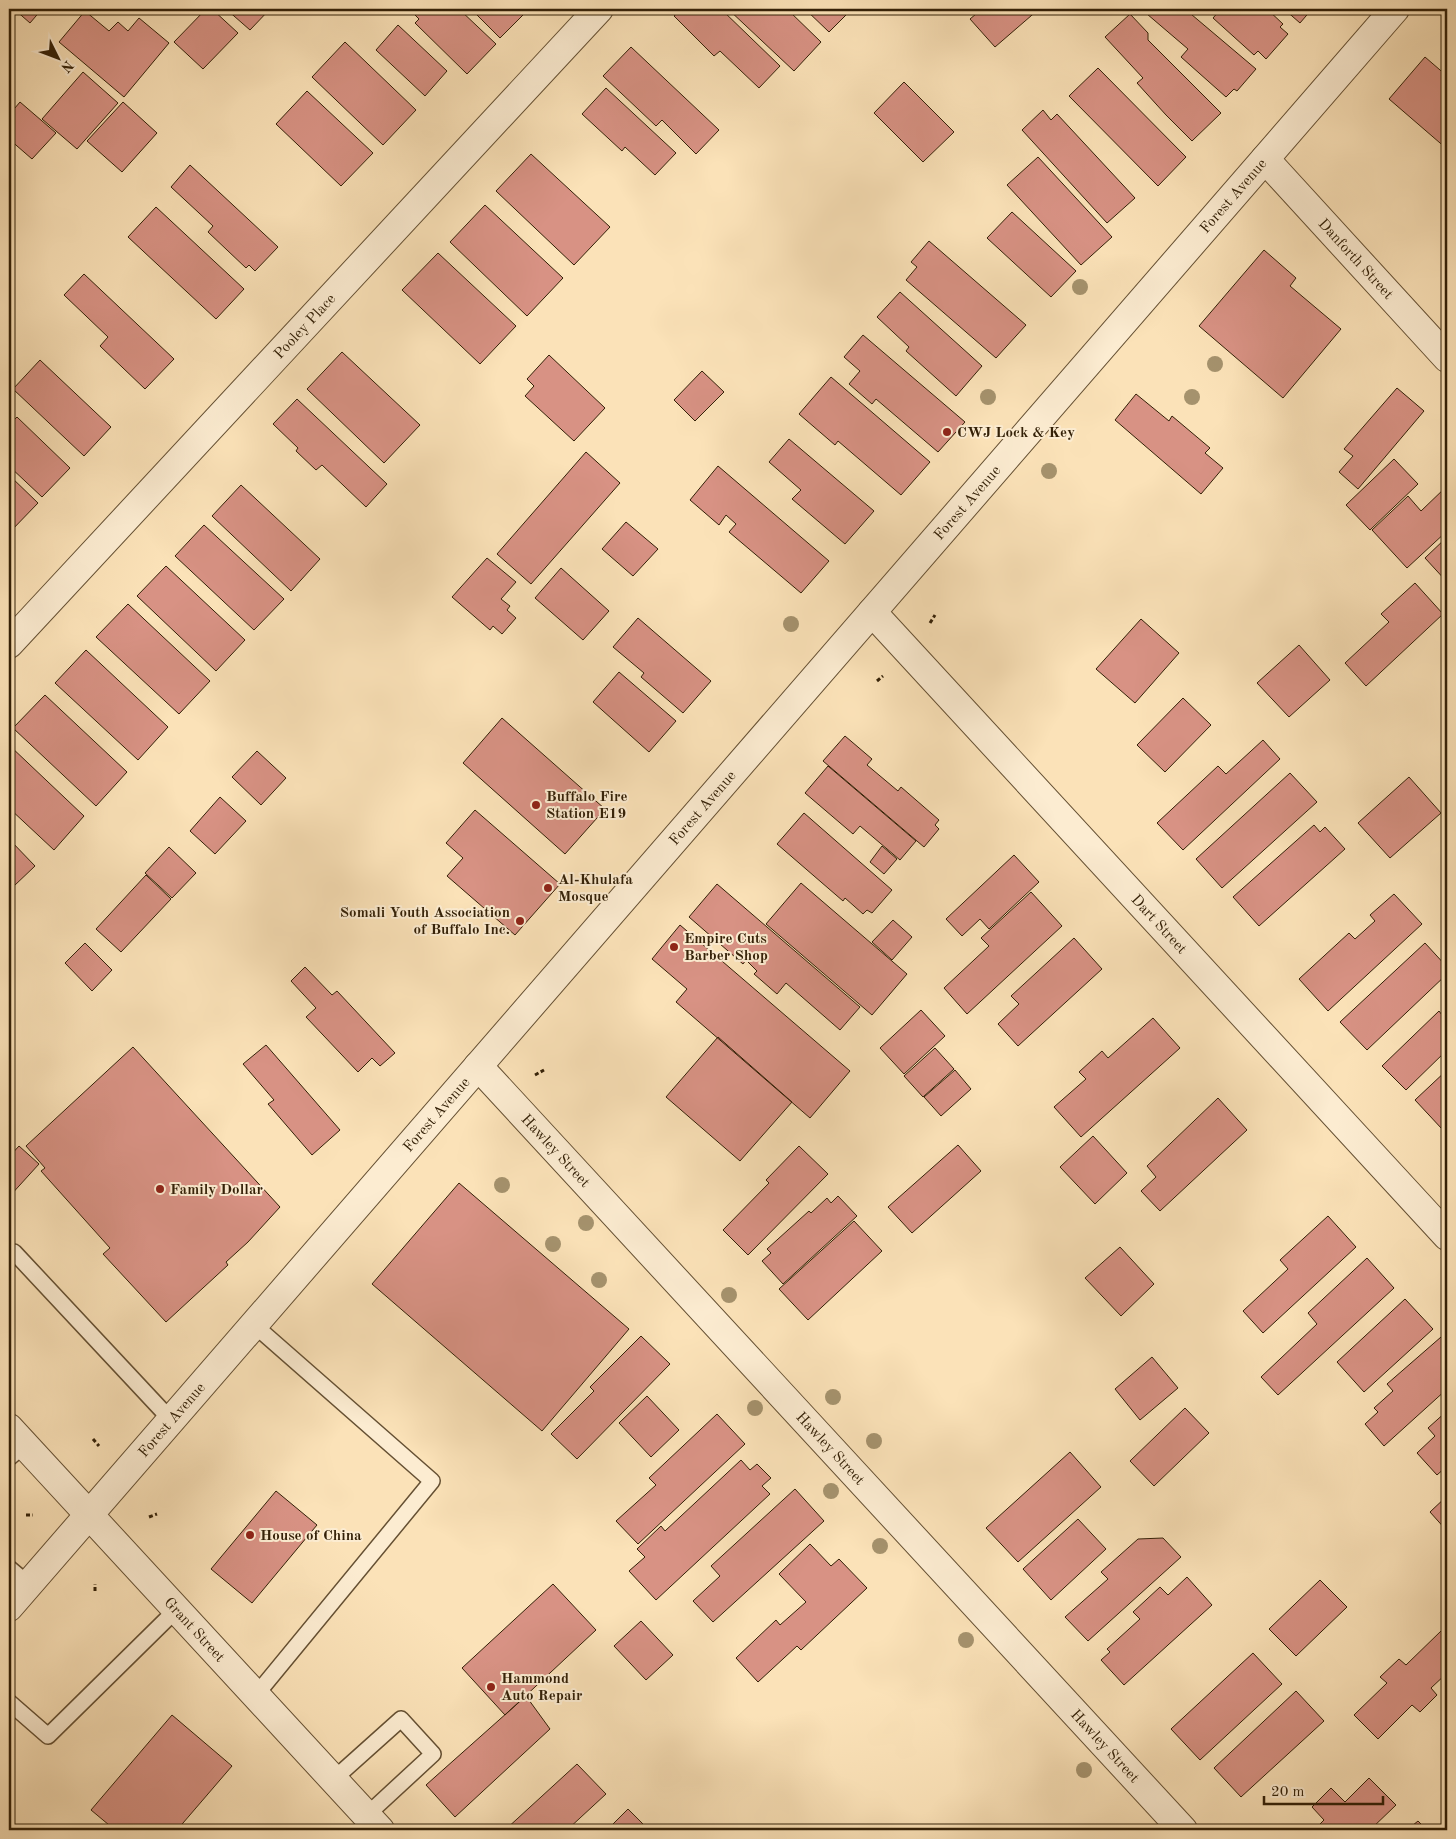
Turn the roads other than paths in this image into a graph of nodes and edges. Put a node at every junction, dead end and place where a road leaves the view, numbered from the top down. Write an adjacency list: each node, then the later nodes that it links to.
1 (599, 9): 6 (street, Pooley Place)
2 (1394, 9): 3 (street, Forest Avenue)
3 (1265, 159): 4 (street, Danforth Street); 5 (street, Forest Avenue)
4 (1447, 358)
5 (872, 612): 7 (street, Forest Avenue); 8 (street, Dart Street)
6 (9, 644)
7 (478, 1066): 10 (street, Forest Avenue); 21 (street, Hawley Street)
8 (1447, 1236)
9 (9, 1257): 11 (lane)
10 (253, 1324): 11 (street, Forest Avenue); 17 (lane)
11 (171, 1420): 13 (street, Forest Avenue)
12 (14, 1444): 13 (street, Grant Street)
13 (90, 1514): 14 (street, Forest Avenue); 16 (street, Grant Street)
14 (18, 1576): 15 (street, Forest Avenue)
15 (9, 1607)
16 (177, 1609): 17 (street, Grant Street); 18 (lane)
17 (256, 1695): 19 (street, Grant Street)
18 (9, 1702)
19 (334, 1779): 20 (street, Grant Street); 20 (lane)
20 (373, 1823)
21 (1183, 1830)

